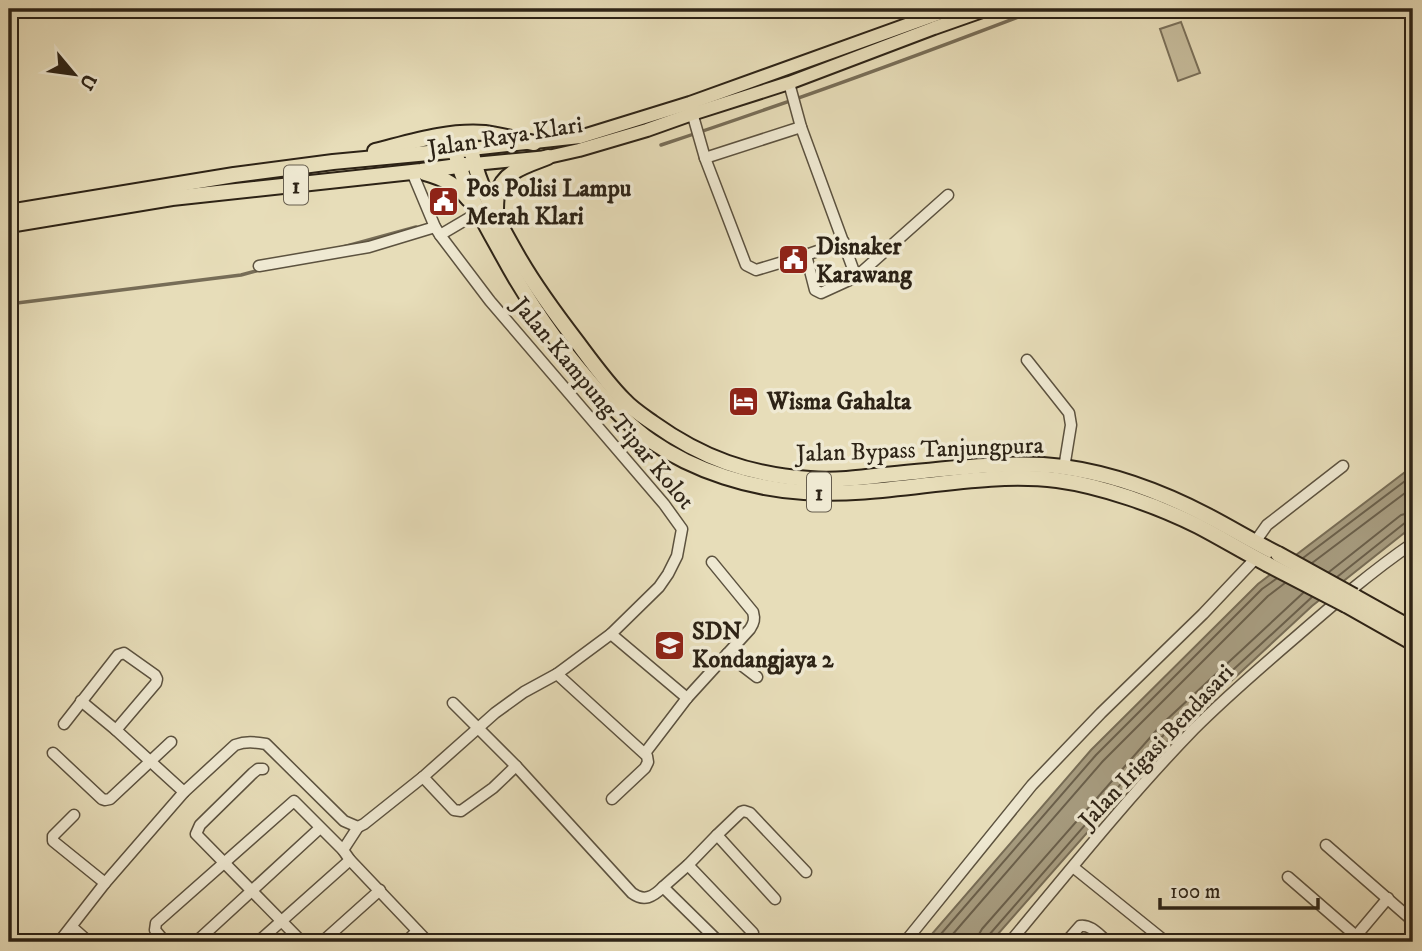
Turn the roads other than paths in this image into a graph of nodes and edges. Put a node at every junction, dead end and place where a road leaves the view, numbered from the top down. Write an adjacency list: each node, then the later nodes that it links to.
1 (951, 9): 4 (main road, Jalan Raya Klari / 1)
2 (988, 9): 3 (main road, Jalan Raya Klari / 1)
3 (792, 93): 4 (main road, Jalan Raya Klari / 1); 5 (street)
4 (691, 109): 6 (main road, Jalan Raya Klari / 1); 9 (main road, Jalan Raya Klari / 1); 10 (street)
5 (801, 127): 10 (street); 20 (street)
6 (534, 143): 8 (main road, Jalan Raya Klari / 1); 11 (highway)
7 (454, 151): 8 (highway, Jalan Raya Klari / 1); 11 (highway, Jalan Raya Klari / 1); 12 (highway, Jalan Bypass Tanjungpura / 1)
8 (472, 156): 9 (main road, Jalan Raya Klari / 1); 12 (highway, Jalan Raya Klari / 1); 17 (highway, Jalan Bypass Tanjungpura / 1)
9 (548, 157): 17 (highway)
10 (705, 158): 21 (street)
11 (333, 162): 15 (highway, Jalan Raya Klari / 1)
12 (458, 166): 13 (highway, Jalan Raya Klari / 1); 16 (highway, Jalan Bypass Tanjungpura / 1)
13 (416, 172): 16 (highway); 18 (highway, Jalan Raya Klari / 1); 19 (street, Jalan Kampung Tipar Kolot)
14 (948, 195): 23 (street)
15 (9, 212)
16 (479, 212): 19 (street); 29 (highway, Jalan Bypass Tanjungpura / 1)
17 (496, 217): 26 (highway, Jalan Bypass Tanjungpura / 1)
18 (9, 225)
19 (437, 231): 22 (street); 33 (street, Jalan Kampung Tipar Kolot)
20 (844, 242): 21 (street); 23 (street)
21 (806, 256): 23 (street)
22 (259, 267)
23 (856, 277)
24 (1027, 360): 26 (street)
25 (1343, 466): 27 (street)
26 (1064, 468): 27 (highway, Jalan Bypass Tanjungpura / 1)
27 (1255, 542): 29 (highway, Jalan Bypass Tanjungpura / 1)
28 (1413, 542): 62 (street, Jalan Irigasi Bendasari)
29 (1267, 559): 31 (highway, Jalan Bypass Tanjungpura / 1, bridge); 89 (street)
30 (712, 562): 35 (street)
31 (1350, 601): 32 (highway, Jalan Bypass Tanjungpura / 1); 34 (highway, Jalan Bypass Tanjungpura / 1)
32 (1413, 629)
33 (611, 634): 36 (street, Jalan Kampung Tipar Kolot); 38 (street)
34 (1413, 643)
35 (727, 654): 37 (street); 38 (street)
36 (557, 674): 42 (street, Jalan Kampung Tipar Kolot); 46 (street)
37 (757, 677)
38 (687, 698): 46 (street)
39 (81, 701): 41 (street); 43 (street); 43 (street)
40 (453, 703): 42 (street)
41 (64, 724)
42 (479, 728): 48 (street); 50 (street, Jalan Kampung Tipar Kolot)
43 (116, 730): 47 (street)
44 (171, 742): 47 (street)
45 (53, 753): 47 (street)
46 (645, 753): 52 (street)
47 (151, 762): 51 (street)
48 (516, 766): 50 (street); 66 (street)
49 (263, 769): 60 (street)
50 (424, 778): 54 (street, Jalan Kampung Tipar Kolot)
51 (184, 792): 54 (street); 65 (street)
52 (612, 799)
53 (74, 815): 65 (street)
54 (358, 827): 58 (street)
55 (320, 828): 58 (street); 60 (street); 68 (street)
56 (717, 835): 61 (street); 63 (street); 70 (street)
57 (1326, 845): 69 (street)
58 (343, 850): 59 (street)
59 (350, 860): 67 (street); 71 (street)
60 (225, 863): 68 (street); 79 (street)
61 (688, 865): 66 (street); 75 (street)
62 (1073, 867): 90 (street, Jalan Irigasi Bendasari); 93 (street)
63 (806, 872)
64 (1288, 877): 76 (street)
65 (105, 883): 73 (street)
66 (663, 887): 88 (street)
67 (380, 890): 74 (street); 83 (street)
68 (252, 891): 71 (street); 80 (street)
69 (1388, 898): 72 (street); 76 (street)
70 (775, 899)
71 (280, 921): 81 (street); 82 (street)
72 (1413, 921)
73 (72, 927): 77 (street); 78 (street)
74 (417, 931): 84 (street); 85 (street)
75 (754, 933)
76 (1359, 939)
77 (59, 942)
78 (89, 942)
79 (165, 942)
80 (196, 942)
81 (257, 942)
82 (302, 942)
83 (322, 942)
84 (406, 942)
85 (428, 942)
86 (647, 942): 87 (street)
87 (653, 942)
88 (719, 942)
89 (905, 942)
90 (1010, 942)
91 (1066, 942): 92 (street)
92 (1108, 942)
93 (1166, 942)

